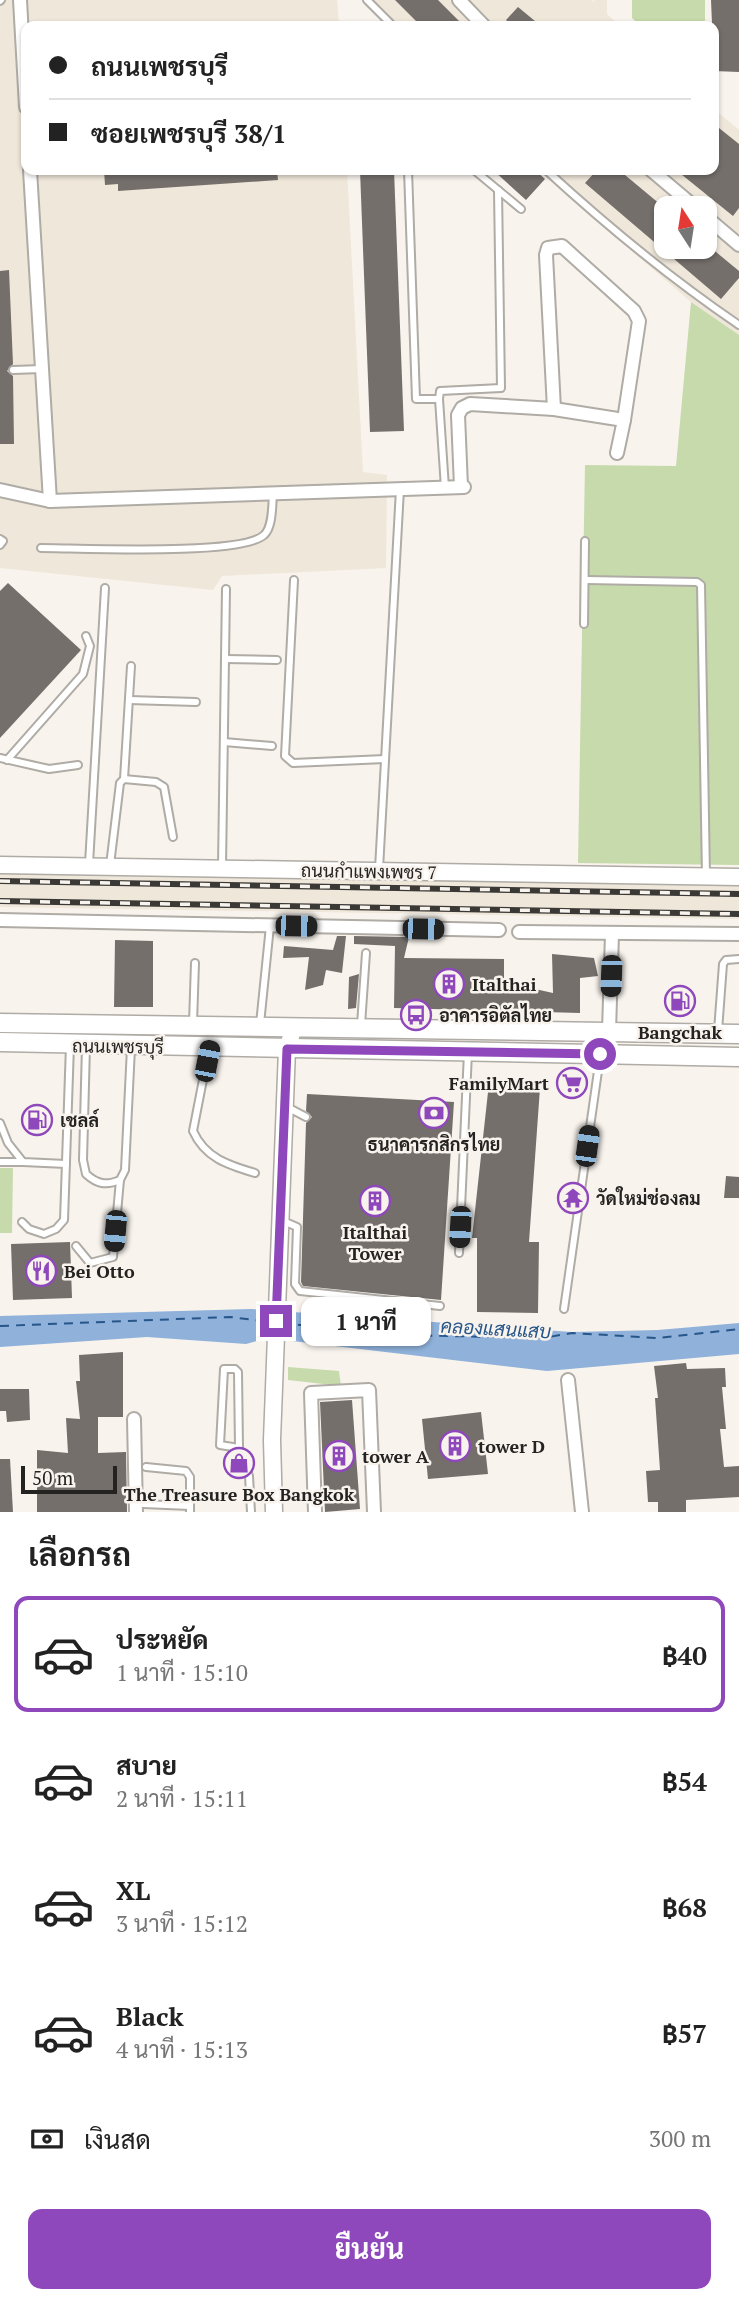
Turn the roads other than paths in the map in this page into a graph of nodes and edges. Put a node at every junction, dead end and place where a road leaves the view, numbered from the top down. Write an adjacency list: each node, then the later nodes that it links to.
1 (20, 0): 4 (street)
2 (367, 0): 5 (lane)
3 (459, 0): 6 (street)
4 (21, 21)
5 (388, 21)
6 (479, 21)
7 (30, 175): 18 (street)
8 (408, 175): 20 (lane)
9 (480, 175): 12 (lane)
10 (551, 175): 17 (lane)
11 (657, 175): 13 (street)
12 (498, 190): 14 (lane); 20 (lane)
13 (682, 196)
14 (521, 209)
15 (718, 227): 16 (street)
16 (739, 245)
17 (739, 325)
18 (42, 369): 19 (lane); 28 (street)
19 (13, 370)
20 (439, 399): 24 (lane)
21 (554, 409): 22 (street); 22 (street); 24 (street)
22 (624, 420): 23 (street)
23 (617, 453)
24 (445, 488): 25 (street)
25 (400, 489): 27 (street); 47 (lane)
26 (0, 491): 28 (street)
27 (273, 494): 28 (street); 32 (lane)
28 (50, 501)
29 (0, 539): 31 (lane)
30 (585, 541): 34 (lane)
31 (0, 545)
32 (41, 548)
33 (294, 580): 47 (lane)
34 (586, 580): 37 (lane); 56 (lane)
35 (105, 588): 52 (lane)
36 (226, 589): 39 (lane)
37 (584, 624)
38 (86, 636): 46 (lane)
39 (225, 659): 40 (lane); 44 (lane)
40 (277, 660)
41 (131, 666): 42 (lane)
42 (129, 699): 43 (lane); 49 (lane)
43 (196, 702)
44 (223, 742): 45 (lane); 54 (lane)
45 (272, 746)
46 (4, 759): 48 (lane)
47 (385, 759): 55 (lane)
48 (78, 765)
49 (124, 779): 50 (lane); 53 (lane)
50 (173, 837)
51 (0, 865): 52 (street, ถนนกำแพงเพชร 7)
52 (89, 866): 53 (street, ถนนกำแพงเพชร 7)
53 (110, 867): 54 (street, ถนนกำแพงเพชร 7)
54 (222, 869): 55 (street, ถนนกำแพงเพชร 7)
55 (379, 871): 56 (street, ถนนกำแพงเพชร 7)
56 (706, 876): 57 (street, ถนนกำแพงเพชร 7)
57 (739, 877)
58 (0, 920): 59 (street)
59 (271, 926): 60 (street); 69 (lane)
60 (499, 930)
61 (519, 932): 62 (street)
62 (612, 934): 63 (street); 72 (street)
63 (739, 934)
64 (366, 953): 71 (lane)
65 (739, 959): 73 (lane)
66 (195, 963): 68 (lane)
67 (0, 1023): 68 (main road, ถนนเพชรบุรี)
68 (193, 1025): 69 (main road, ถนนเพชรบุรี)
69 (260, 1026): 70 (main road, ถนนเพชรบุรี)
70 (294, 1027): 71 (main road, ถนนเพชรบุรี); 79 (street)
71 (361, 1027): 72 (main road, ถนนเพชรบุรี)
72 (616, 1031): 73 (main road, ถนนเพชรบุรี); 82 (main road)
73 (718, 1033): 74 (main road, ถนนเพชรบุรี)
74 (739, 1034)
75 (0, 1042): 76 (main road, ถนนเพชรบุรี)
76 (78, 1046): 77 (main road, ถนนเพชรบุรี); 89 (lane); 91 (lane)
77 (132, 1046): 78 (main road, ถนนเพชรบุรี); 91 (lane)
78 (210, 1047): 79 (main road, ถนนเพชรบุรี); 90 (lane)
79 (287, 1049): 80 (main road, ถนนเพชรบุรี); 84 (street)
80 (468, 1051): 81 (main road, ถนนเพชรบุรี); 95 (lane)
81 (600, 1054): 82 (main road, ถนนเพชรบุรี); 97 (lane)
82 (621, 1054): 83 (main road, ถนนเพชรบุรี)
83 (739, 1057)
84 (285, 1106): 85 (lane); 92 (street)
85 (306, 1117)
86 (0, 1123): 88 (lane)
87 (0, 1162): 88 (lane)
88 (23, 1162): 89 (lane)
89 (66, 1164): 93 (lane)
90 (255, 1173)
91 (120, 1180): 94 (lane)
92 (279, 1219): 96 (lane); 105 (street)
93 (22, 1222)
94 (76, 1246)
95 (459, 1253)
96 (440, 1306)
97 (564, 1308)
98 (569, 1380): 108 (street)
99 (134, 1419): 102 (street)
100 (239, 1448): 100 (lane); 104 (lane)
101 (146, 1467): 103 (lane)
102 (139, 1508): 103 (lane)
103 (190, 1509)
104 (251, 1512)
105 (274, 1512)
106 (315, 1512): 107 (street)
107 (374, 1512)
108 (582, 1512)

